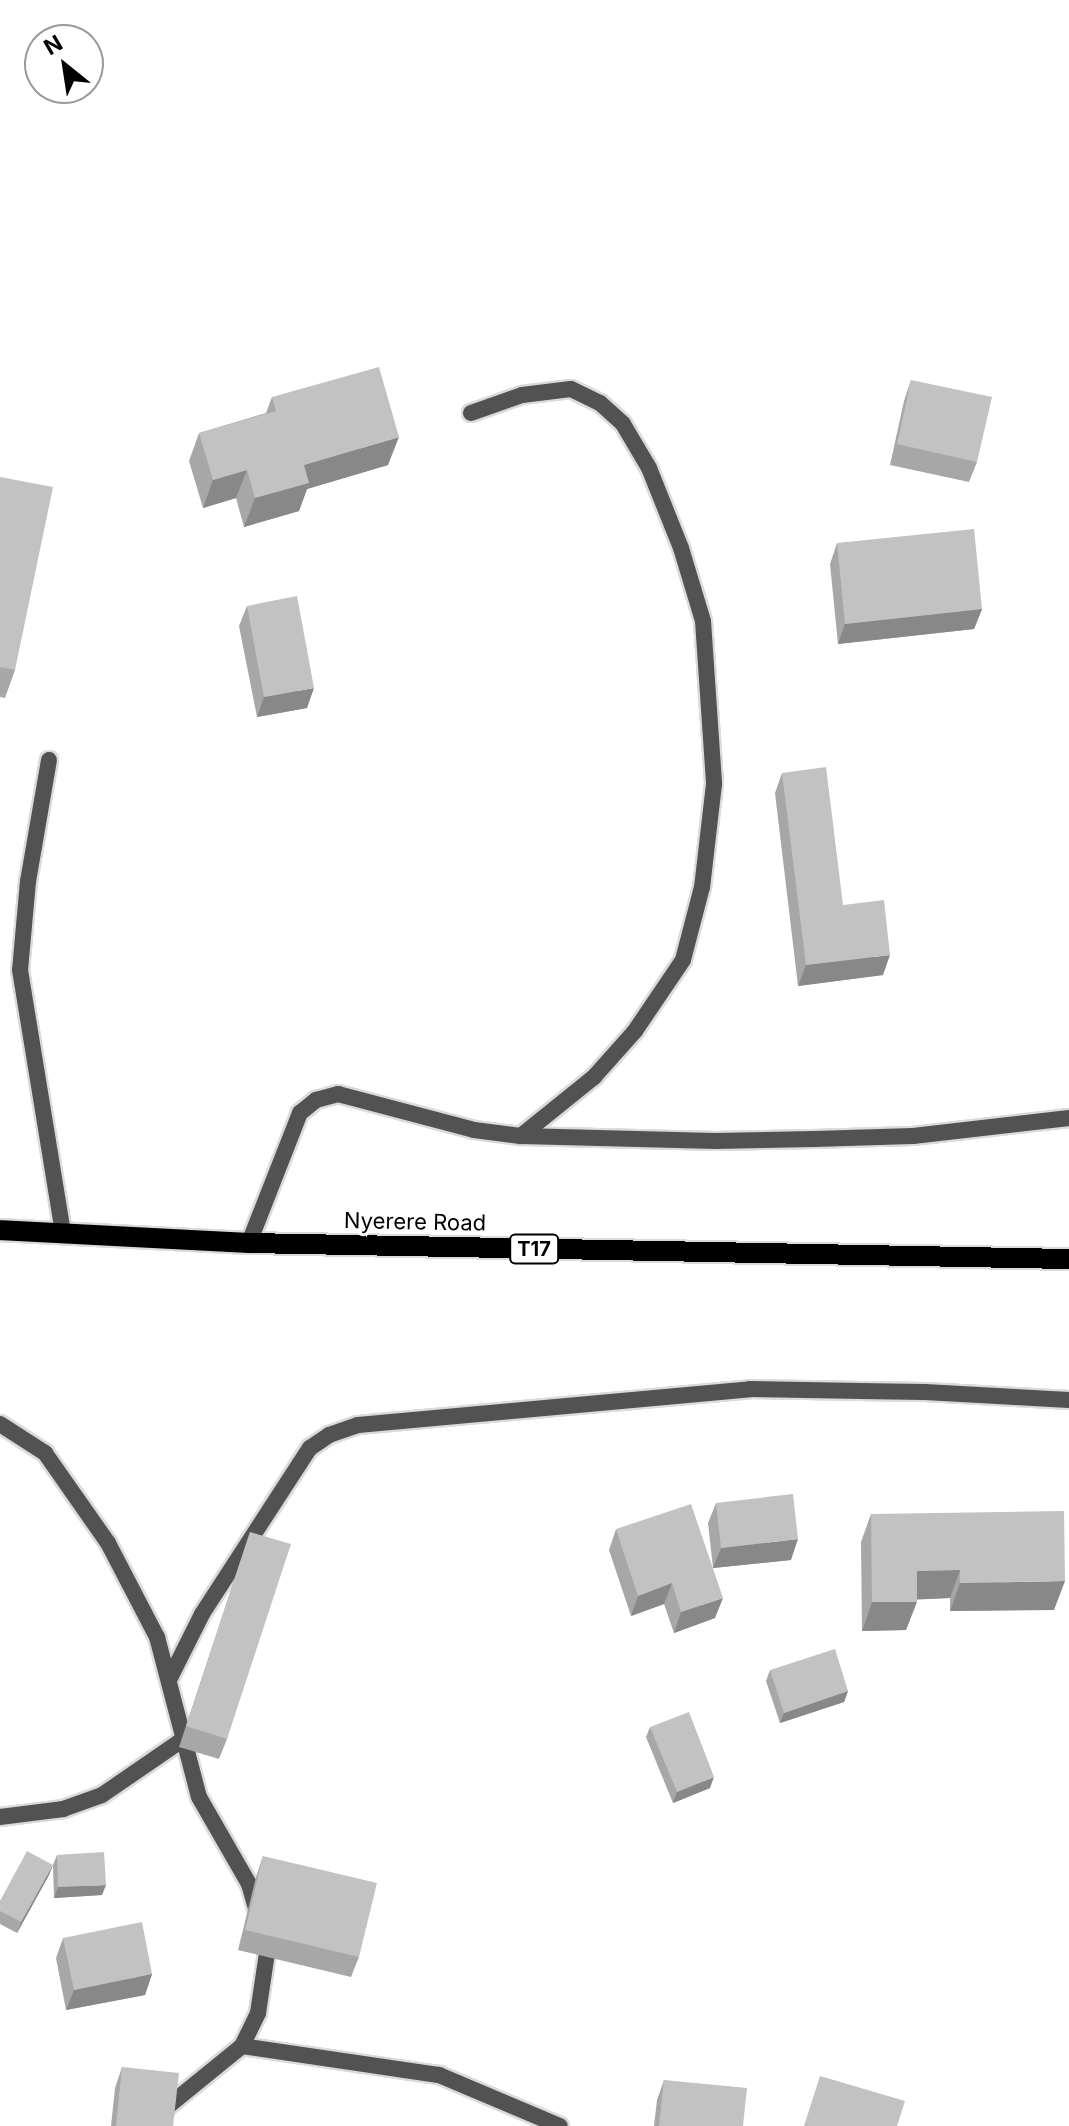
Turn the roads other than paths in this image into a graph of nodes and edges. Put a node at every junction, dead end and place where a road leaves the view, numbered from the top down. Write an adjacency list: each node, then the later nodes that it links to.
1 (471, 413): 4 (street)
2 (49, 760): 6 (street)
3 (1069, 1118): 4 (street)
4 (521, 1136): 7 (street)
5 (0, 1230): 6 (main road, Nyerere Road / T17)
6 (63, 1234): 7 (main road, Nyerere Road / T17)
7 (249, 1243): 8 (main road, Nyerere Road / T17)
8 (1069, 1259)
9 (1069, 1400): 11 (street)
10 (0, 1424): 11 (street)
11 (169, 1680): 12 (street)
12 (185, 1738): 13 (street); 14 (street)
13 (0, 1817)
14 (242, 2046): 15 (street); 16 (street)
15 (158, 2126)
16 (560, 2126)

